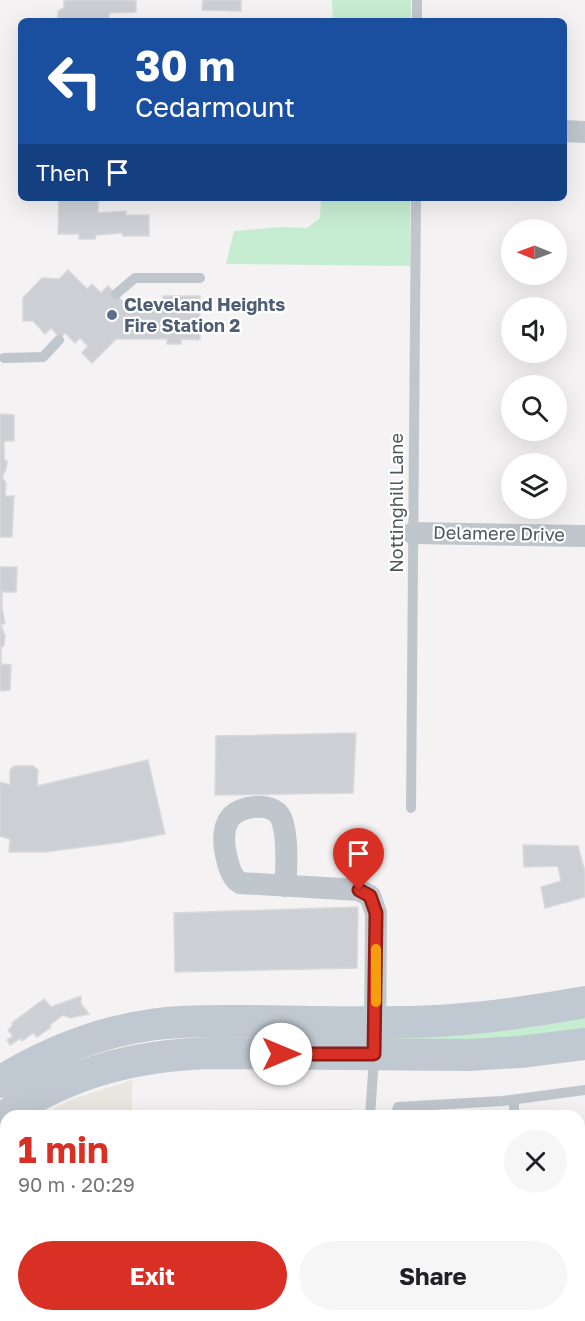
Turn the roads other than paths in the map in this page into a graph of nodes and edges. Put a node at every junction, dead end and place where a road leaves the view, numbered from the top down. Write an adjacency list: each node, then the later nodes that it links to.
1 (417, 0): 2 (lane)
2 (417, 18)
3 (567, 131): 4 (street)
4 (585, 132)
5 (416, 201): 10 (lane, Nottinghill Lane)
6 (200, 278): 7 (lane)
7 (116, 294)
8 (59, 340): 9 (lane)
9 (3, 358)
10 (413, 533): 11 (street, Delamere Drive); 12 (lane, Nottinghill Lane)
11 (585, 536)
12 (411, 808)
13 (285, 886): 15 (street)
14 (585, 1002): 15 (main road)
15 (376, 1022): 17 (street); 18 (main road)
16 (585, 1044): 17 (main road)
17 (374, 1054): 21 (main road); 23 (lane)
18 (5, 1079): 21 (street)
19 (585, 1090): 20 (lane)
20 (514, 1100): 24 (lane); 25 (lane)
21 (26, 1102): 22 (main road)
22 (14, 1110)
23 (370, 1110)
24 (397, 1110)
25 (514, 1110)

